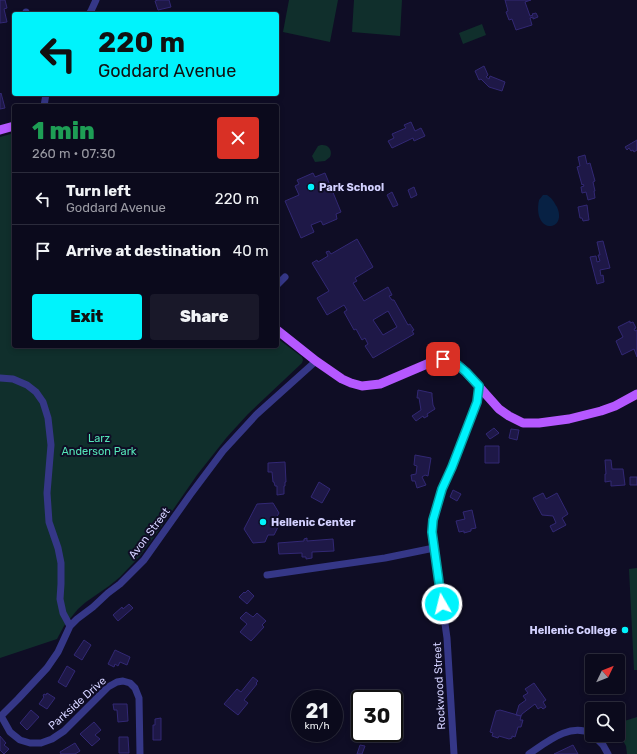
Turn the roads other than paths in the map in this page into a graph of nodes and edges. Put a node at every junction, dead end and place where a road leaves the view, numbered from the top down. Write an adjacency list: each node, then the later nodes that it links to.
1 (96, 0): 2 (street)
2 (90, 12)
3 (12, 127): 4 (main road)
4 (0, 130)
5 (285, 277): 6 (street)
6 (279, 283)
7 (279, 332): 8 (main road)
8 (316, 361): 10 (main road); 14 (street, Avon Street)
9 (0, 378): 14 (street)
10 (479, 386): 11 (main road); 12 (street, Rockwood Street)
11 (637, 394)
12 (434, 548): 13 (street); 19 (street, Rockwood Street)
13 (267, 575)
14 (70, 626): 15 (street, Avon Street)
15 (0, 716): 18 (street, Parkside Drive)
16 (585, 731): 20 (street)
17 (601, 742): 21 (street)
18 (140, 754)
19 (454, 754)
20 (529, 754)
21 (608, 754)

